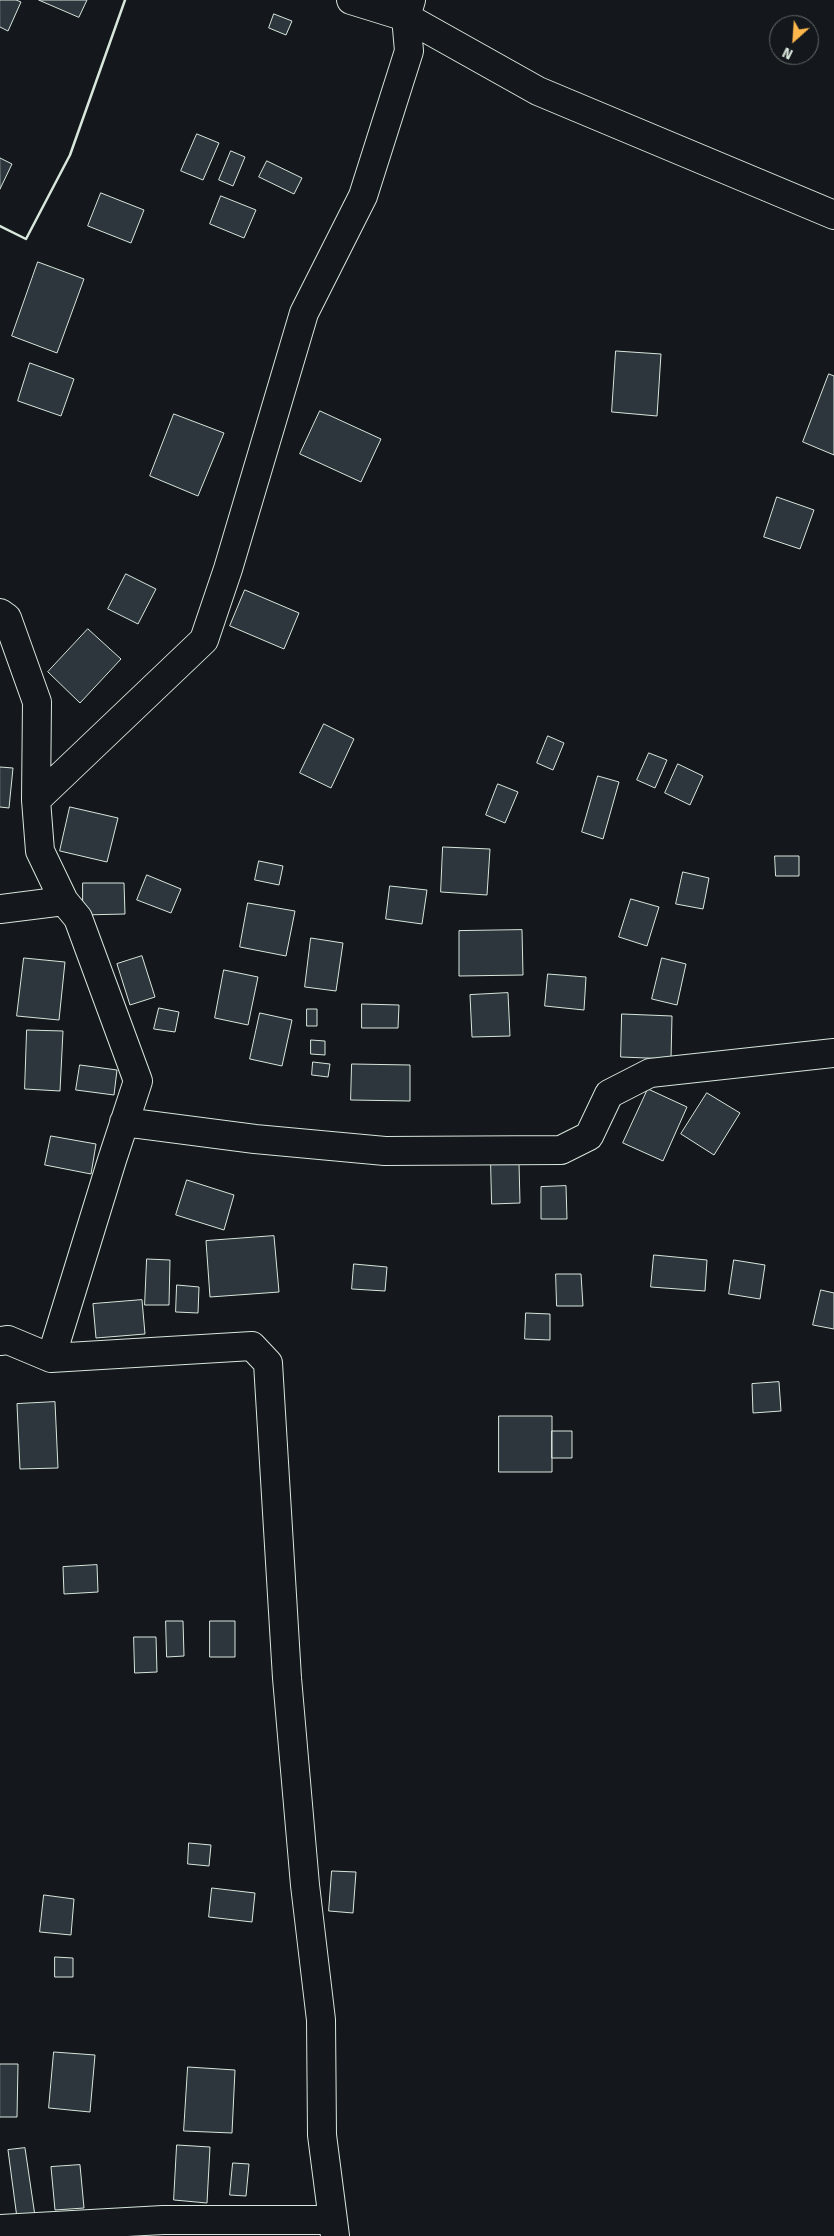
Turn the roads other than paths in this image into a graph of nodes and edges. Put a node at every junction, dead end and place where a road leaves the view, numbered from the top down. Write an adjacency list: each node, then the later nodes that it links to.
1 (351, 0): 2 (street)
2 (409, 8): 3 (street); 5 (street)
3 (834, 215)
4 (0, 613): 5 (street)
5 (36, 800): 6 (street)
6 (64, 902): 7 (street); 9 (street)
7 (0, 909)
8 (834, 1053): 9 (street)
9 (124, 1122): 11 (street)
10 (0, 1341): 11 (street)
11 (51, 1358): 12 (street)
12 (334, 2228): 13 (street)
13 (0, 2229)

